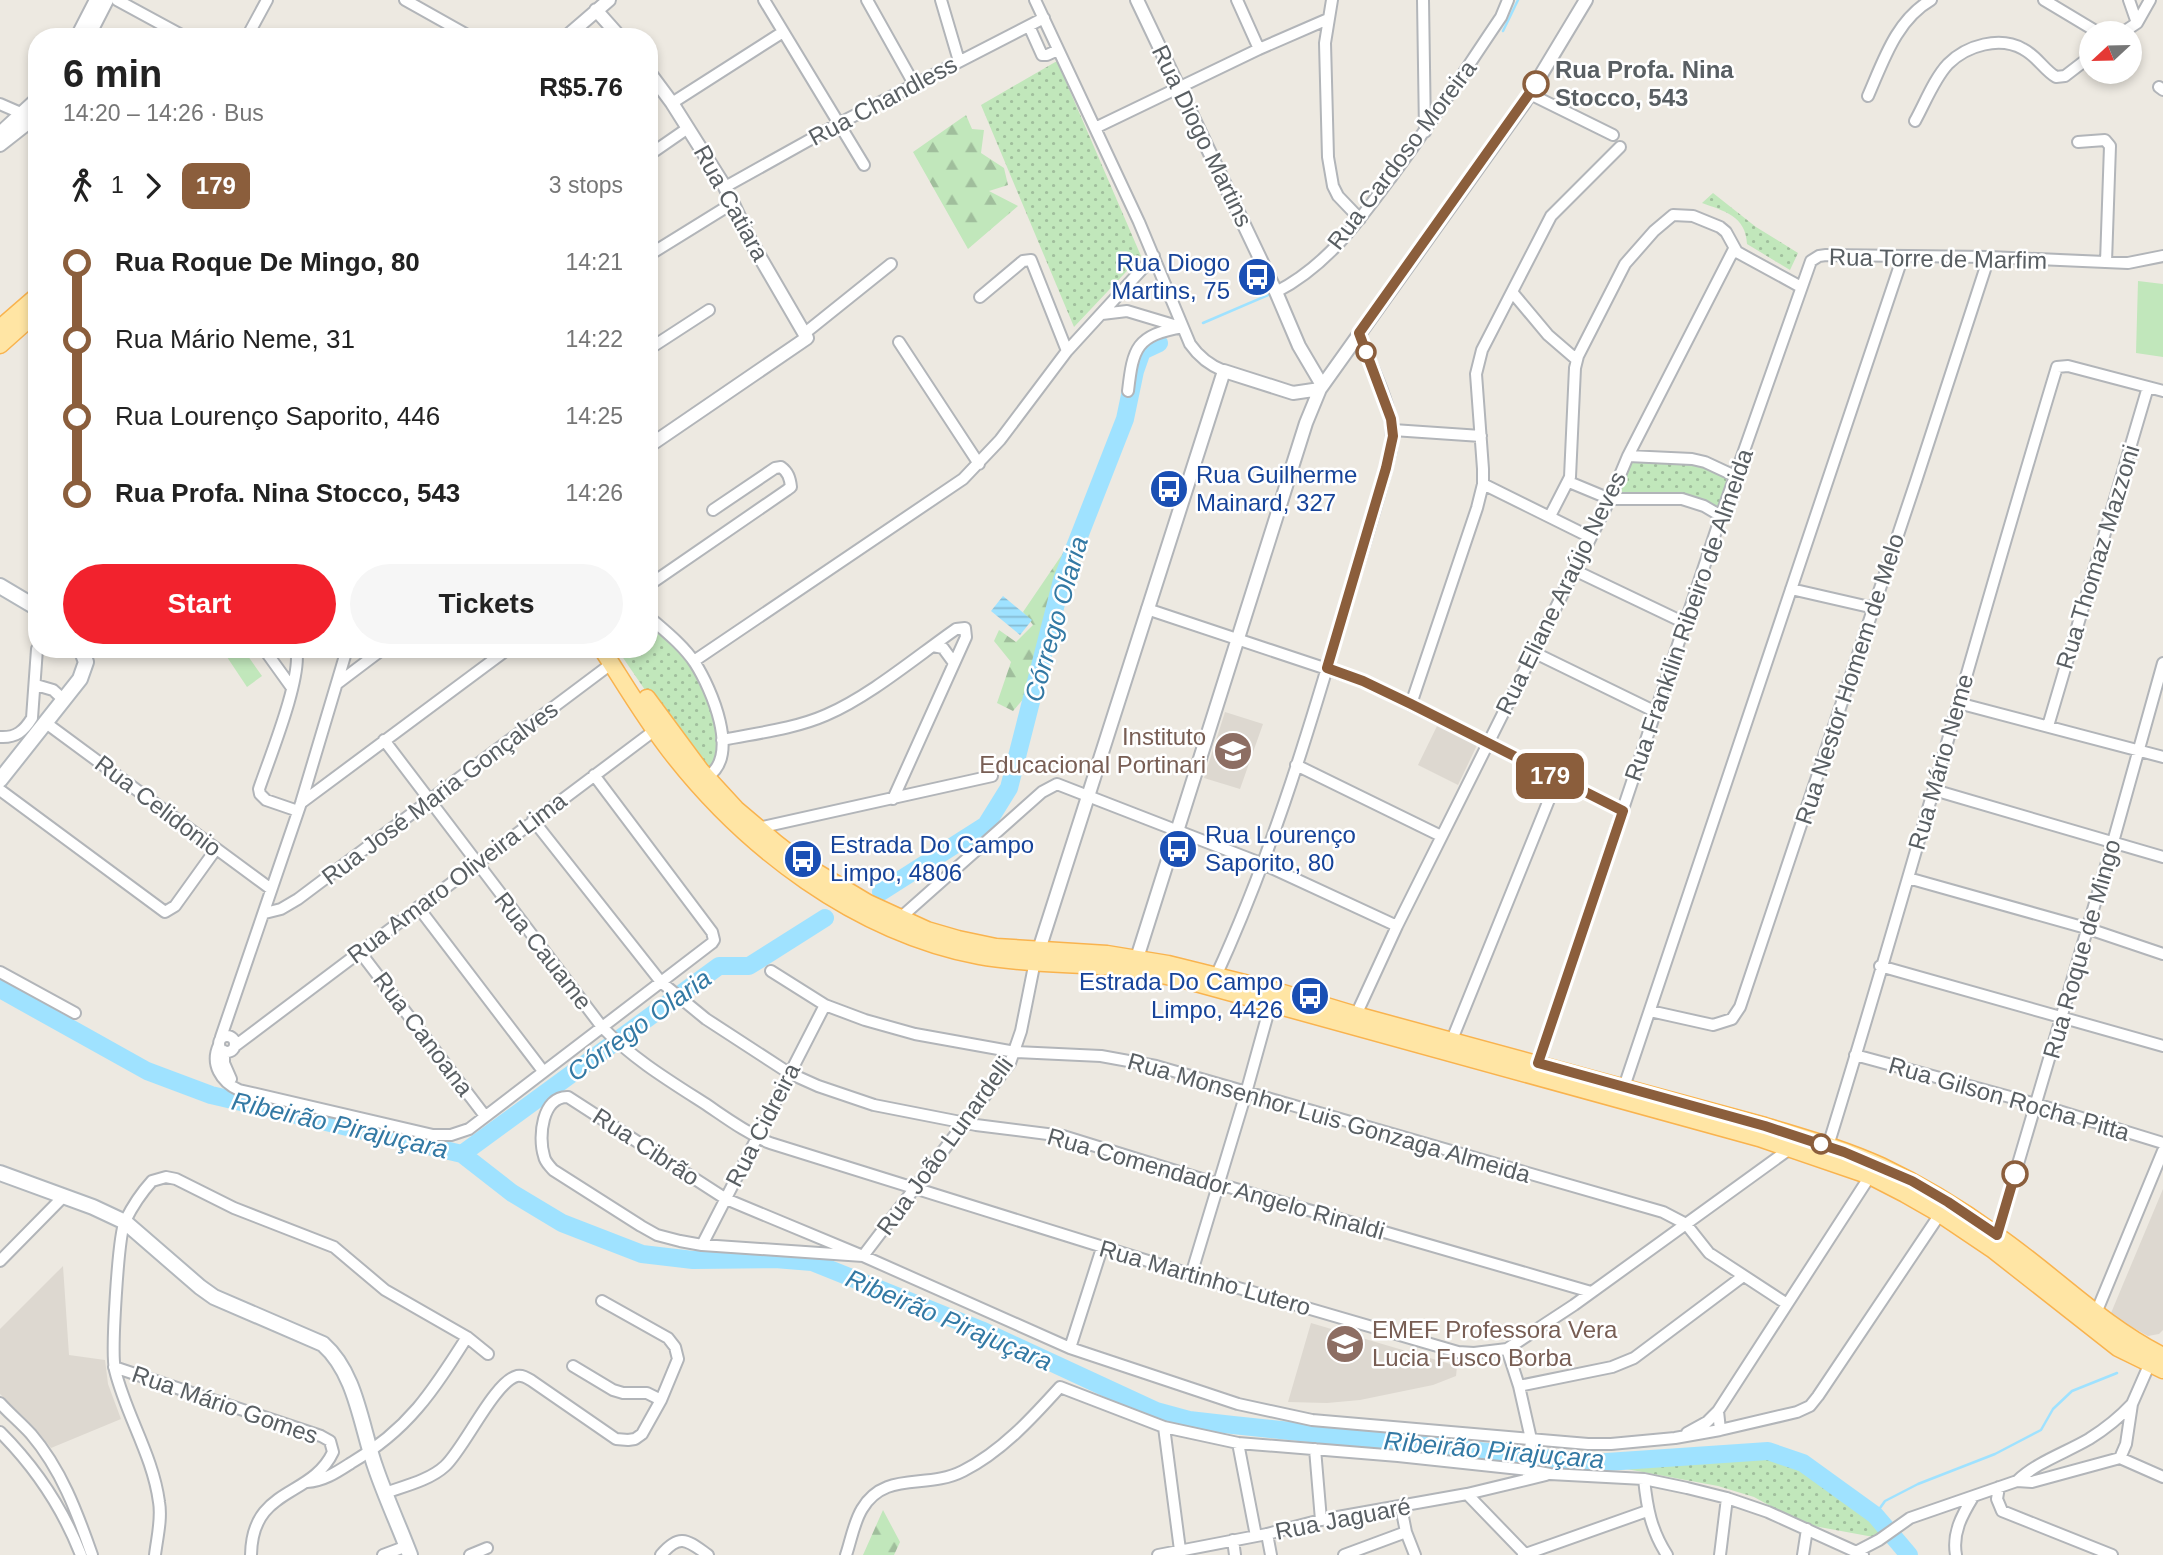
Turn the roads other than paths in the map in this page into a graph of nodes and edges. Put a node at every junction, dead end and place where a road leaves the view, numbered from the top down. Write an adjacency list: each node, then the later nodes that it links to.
1 (96, 0): 28 (street)
2 (107, 0): 29 (street)
3 (117, 0): 30 (street)
4 (267, 0): 31 (street)
5 (404, 0): 32 (street)
6 (610, 0): 21 (street)
7 (764, 0): 35 (street)
8 (867, 0): 41 (street)
9 (941, 0): 38 (street)
10 (1035, 0): 22 (street)
11 (1137, 0): 42 (street, Rua Diogo Martins)
12 (1237, 0): 36 (street)
13 (1332, 0): 23 (street)
14 (1423, 0): 54 (street)
15 (1508, 0): 54 (street, Rua Cardoso Moreira)
16 (1586, 0): 43 (street)
17 (1931, 0): 44 (street)
18 (2044, 0): 24 (street)
19 (2129, 0): 25 (street)
20 (2150, 0): 26 (street)
21 (596, 10): 33 (street); 34 (street)
22 (1044, 18): 27 (street, Rua Chandless); 37 (street)
23 (1328, 19): 36 (street); 64 (street)
24 (2079, 21)
25 (2136, 21)
26 (2138, 21)
27 (1029, 26): 37 (street); 38 (street, Rua Chandless)
28 (81, 28)
29 (93, 28)
30 (169, 28)
31 (252, 28)
32 (455, 28)
33 (576, 28)
34 (612, 28)
35 (783, 32): 45 (street); 51 (street)
36 (1259, 49): 42 (street)
37 (1058, 50): 53 (street)
38 (959, 61): 41 (street, Rua Chandless)
39 (2079, 65): 49 (street)
40 (658, 84): 45 (street, Rua Catiara)
41 (914, 84): 51 (street, Rua Chandless)
42 (1178, 88): 53 (street); 74 (street, Rua Diogo Martins)
43 (1530, 94): 56 (street); 83 (street)
44 (1868, 96)
45 (672, 103): 52 (street, Rua Catiara)
46 (0, 104): 48 (street)
47 (28, 109): 48 (street)
48 (23, 114): 55 (street)
49 (1915, 121)
50 (28, 123): 58 (street)
51 (838, 124): 61 (street); 62 (street, Rua Chandless)
52 (688, 128): 60 (street); 62 (street, Rua Catiara)
53 (1095, 128): 67 (street)
54 (1424, 132): 64 (street, Rua Cardoso Moreira)
55 (0, 133)
56 (1613, 135)
57 (2078, 142): 71 (street)
58 (0, 145)
59 (1620, 147): 75 (street)
60 (658, 149)
61 (864, 165)
62 (725, 187): 63 (street, Rua Catiara)
63 (733, 203): 65 (street); 84 (street, Rua Catiara)
64 (1360, 219): 74 (street, Rua Cardoso Moreira)
65 (658, 249)
66 (1734, 249): 73 (street, Rua Torre de Marfim); 89 (street, Rua Torre de Marfim); 100 (street, Rua Eliane Araújo Neves)
67 (1154, 256): 79 (street); 81 (street)
68 (1903, 256): 69 (street, Rua Torre de Marfim); 73 (street, Rua Torre de Marfim); 113 (street)
69 (1989, 257): 71 (street, Rua Torre de Marfim); 115 (street, Rua Nestor Homem de Melo)
70 (2163, 257): 71 (street, Rua Torre de Marfim)
71 (2106, 262)
72 (891, 264): 84 (street)
73 (1801, 287): 102 (street, Rua Frankilin Ribeiro de Almeida)
74 (1276, 292): 91 (street, Rua Diogo Martins)
75 (1512, 292): 89 (street); 98 (street)
76 (980, 298): 88 (street)
77 (28, 304): 82 (main road)
78 (709, 310): 86 (street)
79 (1099, 315): 81 (street); 88 (street)
80 (28, 320): 87 (main road)
81 (1183, 327): 90 (street); 93 (street)
82 (0, 328)
83 (1359, 333): 91 (street); 97 (street)
84 (806, 335): 99 (street)
85 (898, 342): 101 (street)
86 (658, 343)
87 (0, 345)
88 (1067, 351): 101 (street)
89 (1577, 360): 103 (street)
90 (1224, 371): 95 (street); 116 (street)
91 (1321, 387): 95 (street); 96 (street)
92 (2148, 387): 94 (street); 140 (street, Rua Mário Neme); 144 (street, Rua Thomaz Mazzoni)
93 (1128, 391)
94 (2163, 391)
95 (1293, 393): 96 (street)
96 (1306, 423): 119 (street)
97 (1393, 430): 98 (street); 135 (street)
98 (1481, 436): 104 (street)
99 (658, 440)
100 (1628, 456): 102 (street); 105 (street, Rua Eliane Araújo Neves)
101 (979, 464): 132 (street)
102 (1735, 476): 108 (street, Rua Frankilin Ribeiro de Almeida)
103 (1569, 482): 105 (street); 107 (street)
104 (1483, 484): 107 (street); 141 (street)
105 (1610, 499): 108 (street); 109 (street, Rua Eliane Araújo Neves)
106 (713, 510): 111 (street)
107 (1550, 516): 109 (street)
108 (1721, 516): 117 (street, Rua Frankilin Ribeiro de Almeida)
109 (1590, 537): 110 (street, Rua Eliane Araújo Neves)
110 (1574, 570): 117 (street); 121 (street, Rua Eliane Araújo Neves)
111 (658, 579)
112 (0, 586): 114 (main road)
113 (1791, 589): 115 (street); 193 (street)
114 (28, 603)
115 (1874, 608): 193 (street, Rua Nestor Homem de Melo)
116 (1147, 609): 119 (street); 161 (street)
117 (1685, 623): 142 (street, Rua Frankilin Ribeiro de Almeida)
118 (658, 626): 132 (street)
119 (1236, 640): 135 (street); 168 (street)
120 (933, 646): 133 (street); 133 (street); 148 (street)
121 (1533, 652): 142 (street); 149 (street, Rua Eliane Araújo Neves)
122 (37, 658): 137 (street)
123 (84, 658): 139 (main road)
124 (270, 658): 138 (street)
125 (298, 658): 138 (street)
126 (345, 658): 136 (street)
127 (371, 658): 136 (street)
128 (496, 658): 147 (street)
129 (610, 658): 163 (street, Rua José Maria Gonçalves)
130 (614, 658): 145 (main road)
131 (615, 658): 156 (main road)
132 (694, 662): 148 (street)
133 (954, 663): 162 (street)
134 (2163, 663): 150 (street, Rua Roque de Mingo)
135 (1327, 668): 141 (street); 153 (street)
136 (338, 683): 164 (street)
137 (36, 685): 139 (street); 146 (street)
138 (292, 688): 164 (street)
139 (64, 700): 143 (main road)
140 (1958, 702): 144 (street); 160 (street, Rua Mário Neme)
141 (1411, 704): 149 (street)
142 (1656, 712): 165 (street, Rua Frankilin Ribeiro de Almeida)
143 (46, 723): 157 (main road); 171 (street, Rua Celidonio)
144 (2048, 726): 150 (street)
145 (655, 730): 151 (main road); 154 (street, Rua Amaro Oliveira Lima)
146 (0, 737)
147 (384, 740): 163 (street, Rua Cauame); 164 (street)
148 (722, 740): 156 (street)
149 (1488, 745): 158 (street); 169 (street, Rua Eliane Araújo Neves)
150 (2140, 751): 152 (street); 170 (street, Rua Roque de Mingo)
151 (670, 752): 156 (main road); 184 (main road)
152 (2163, 757)
153 (1296, 765): 169 (street); 174 (street)
154 (594, 775): 166 (street, Rua Amaro Oliveira Lima); 190 (street)
155 (992, 776): 162 (street)
156 (707, 777): 167 (main road)
157 (0, 780)
158 (1557, 780): 165 (street); 200 (street)
159 (0, 790): 171 (street)
160 (1934, 790): 170 (street); 175 (street, Rua Mário Neme)
161 (1089, 797): 168 (street); 179 (street); 184 (street)
162 (893, 799): 167 (street)
163 (430, 800): 173 (street, Rua Cauame); 178 (street, Rua José Maria Gonçalves)
164 (299, 807): 176 (street)
165 (1623, 811): 203 (street, Rua Frankilin Ribeiro de Almeida)
166 (533, 820): 173 (street, Rua Amaro Oliveira Lima); 190 (street, Rua Comendador Angelo Rinaldi)
167 (758, 828): 179 (main road)
168 (1177, 830): 174 (street); 185 (street)
169 (1441, 836): 180 (street, Rua Eliane Araújo Neves)
170 (2113, 842): 172 (street); 181 (street, Rua Roque de Mingo)
171 (216, 849): 176 (street, Rua Celidonio)
172 (2163, 857)
173 (476, 863): 177 (street, Rua Amaro Oliveira Lima); 197 (street, Rua Cauame)
174 (1264, 864): 180 (street); 189 (street)
175 (1908, 878): 181 (street); 186 (street, Rua Mário Neme)
176 (271, 889): 178 (street)
177 (418, 907): 182 (street, Rua Amaro Oliveira Lima); 204 (street)
178 (265, 913): 198 (street)
179 (899, 919): 184 (main road)
180 (1397, 926): 195 (street, Rua Eliane Araújo Neves)
181 (2086, 928): 183 (street); 196 (street, Rua Roque de Mingo)
182 (360, 952): 198 (street, Rua Amaro Oliveira Lima); 209 (street, Rua Canoana)
183 (2163, 954)
184 (1037, 956): 185 (main road); 191 (main road); 201 (street, Rua João Lunardelli)
185 (1137, 958): 189 (main road)
186 (1880, 966): 196 (street); 202 (street, Rua Mário Neme)
187 (771, 971): 192 (street, Rua Monsenhor Luis Gonzaga Almeida)
188 (0, 972): 194 (street)
189 (1216, 976): 191 (main road)
190 (664, 985): 197 (street); 205 (street, Rua Comendador Angelo Rinaldi)
191 (1272, 996): 195 (main road); 200 (main road); 207 (street)
192 (825, 1005): 201 (street, Rua Monsenhor Luis Gonzaga Almeida); 205 (street, Rua Cidreira)
193 (1650, 1011): 206 (street)
194 (75, 1013)
195 (1356, 1015): 200 (main road)
196 (2061, 1018): 199 (street); 208 (street, Rua Roque de Mingo)
197 (606, 1031): 204 (street); 211 (street, Rua Martinho Lutero)
198 (227, 1042): 209 (street)
199 (2163, 1046)
200 (1449, 1047): 203 (main road); 213 (main road)
201 (1015, 1052): 207 (street, Rua Monsenhor Luis Gonzaga Almeida); 210 (street, Rua João Lunardelli)
202 (1855, 1055): 208 (street, Rua Gilson Rocha Pitta); 215 (street, Rua Mário Neme)
203 (1538, 1063): 206 (main road)
204 (543, 1072): 209 (street)
205 (789, 1073): 210 (street, Rua Comendador Angelo Rinaldi); 211 (street, Rua Cidreira)
206 (1623, 1087): 215 (main road)
207 (1246, 1093): 218 (street); 224 (street, Rua Monsenhor Luis Gonzaga Almeida)
208 (2036, 1104): 212 (street, Rua Gilson Rocha Pitta); 226 (street, Rua Roque de Mingo)
209 (485, 1116)
210 (966, 1122): 218 (street, Rua Comendador Angelo Rinaldi); 219 (street, Rua João Lunardelli)
211 (757, 1138): 219 (street, Rua Martinho Lutero); 221 (street, Rua Cidreira)
212 (2163, 1143)
213 (1791, 1148): 215 (main road); 224 (street, Rua Martinho Lutero)
214 (2163, 1151): 237 (street)
215 (1825, 1152): 217 (main road); 226 (main road)
216 (0, 1173): 220 (main road)
217 (1870, 1176): 222 (main road); 236 (street)
218 (1218, 1184): 232 (street); 234 (street, Rua Comendador Angelo Rinaldi)
219 (915, 1190): 228 (street, Rua Martinho Lutero); 230 (street, Rua João Lunardelli)
220 (63, 1197): 223 (main road); 231 (street)
221 (726, 1199): 225 (street, Rua Cibrão); 227 (street, Rua Cidreira); 227 (street, Rua Cibrão)
222 (1940, 1214): 242 (main road); 251 (street, Rua Cibrão)
223 (125, 1222): 238 (street); 244 (street); 257 (main road)
224 (1686, 1224): 233 (street); 234 (street, Rua Martinho Lutero)
225 (793, 1226): 229 (street); 230 (street, Rua Cibrão)
226 (1997, 1235): 237 (main road)
227 (702, 1245): 229 (street)
228 (1102, 1248): 232 (street, Rua Martinho Lutero); 239 (street)
229 (788, 1250): 230 (street)
230 (863, 1256): 239 (street, Rua Cibrão)
231 (1, 1258)
232 (1191, 1275): 240 (street, Rua Martinho Lutero)
233 (1742, 1277): 236 (street); 245 (street)
234 (1591, 1292): 240 (street, Rua Martinho Lutero)
235 (602, 1301): 246 (street)
236 (1787, 1304): 249 (street)
237 (2096, 1313): 242 (main road)
238 (467, 1337): 241 (street); 257 (street)
239 (1070, 1348): 254 (street, Rua Cibrão)
240 (1507, 1349): 245 (street)
241 (488, 1354)
242 (2159, 1356): 248 (street)
243 (573, 1366): 246 (street)
244 (114, 1367): 265 (street, Rua Mário Gomes); 287 (street)
245 (1519, 1386): 254 (street)
246 (661, 1400): 269 (street)
247 (0, 1403): 263 (street)
248 (2132, 1404): 258 (street); 264 (street)
249 (1718, 1411): 251 (street); 253 (street)
250 (1164, 1427): 255 (street); 283 (street); 293 (street)
251 (1720, 1430): 253 (street, Rua Cibrão)
252 (0, 1432): 268 (street)
253 (1675, 1438): 254 (street, Rua Cibrão)
254 (1530, 1442): 260 (street)
255 (1238, 1443): 256 (street); 278 (street)
256 (1315, 1449): 259 (street); 275 (street)
257 (370, 1452): 265 (street); 269 (main road)
258 (2120, 1458): 261 (street); 264 (street)
259 (1489, 1465): 260 (street); 267 (street)
260 (1528, 1471): 262 (street); 267 (street, Rua Jaguaré)
261 (2163, 1477)
262 (1644, 1479): 272 (street); 274 (street)
263 (62, 1481): 268 (street); 286 (street)
264 (2017, 1481): 266 (street)
265 (304, 1482): 288 (street)
266 (1999, 1487): 271 (street); 304 (street)
267 (1489, 1489): 270 (street, Rua Jaguaré)
268 (49, 1493): 285 (street)
269 (385, 1493): 282 (main road)
270 (1467, 1494): 273 (street, Rua Jaguaré); 298 (street)
271 (1973, 1497): 279 (street); 303 (street)
272 (1727, 1498): 276 (street); 300 (street)
273 (1401, 1507): 275 (street, Rua Jaguaré); 277 (street)
274 (1647, 1511): 298 (street); 299 (street)
275 (1321, 1520): 278 (street, Rua Jaguaré)
276 (1807, 1529): 284 (street); 301 (street)
277 (1406, 1532): 296 (street); 297 (street)
278 (1261, 1535): 280 (street, Rua Jaguaré); 295 (street)
279 (1880, 1539): 284 (street); 302 (street)
280 (1233, 1540): 283 (street, Rua Jaguaré); 294 (street)
281 (487, 1548): 290 (street)
282 (408, 1550): 289 (street)
283 (1169, 1553)
284 (1859, 1553)
285 (81, 1555)
286 (92, 1555)
287 (155, 1555)
288 (251, 1555)
289 (383, 1555)
290 (470, 1555)
291 (661, 1555): 292 (street)
292 (708, 1555)
293 (846, 1555)
294 (1235, 1555)
295 (1271, 1555)
296 (1344, 1555)
297 (1415, 1555)
298 (1524, 1555)
299 (1667, 1555)
300 (1720, 1555)
301 (1803, 1555)
302 (1870, 1555)
303 (1956, 1555)
304 (2112, 1555)

